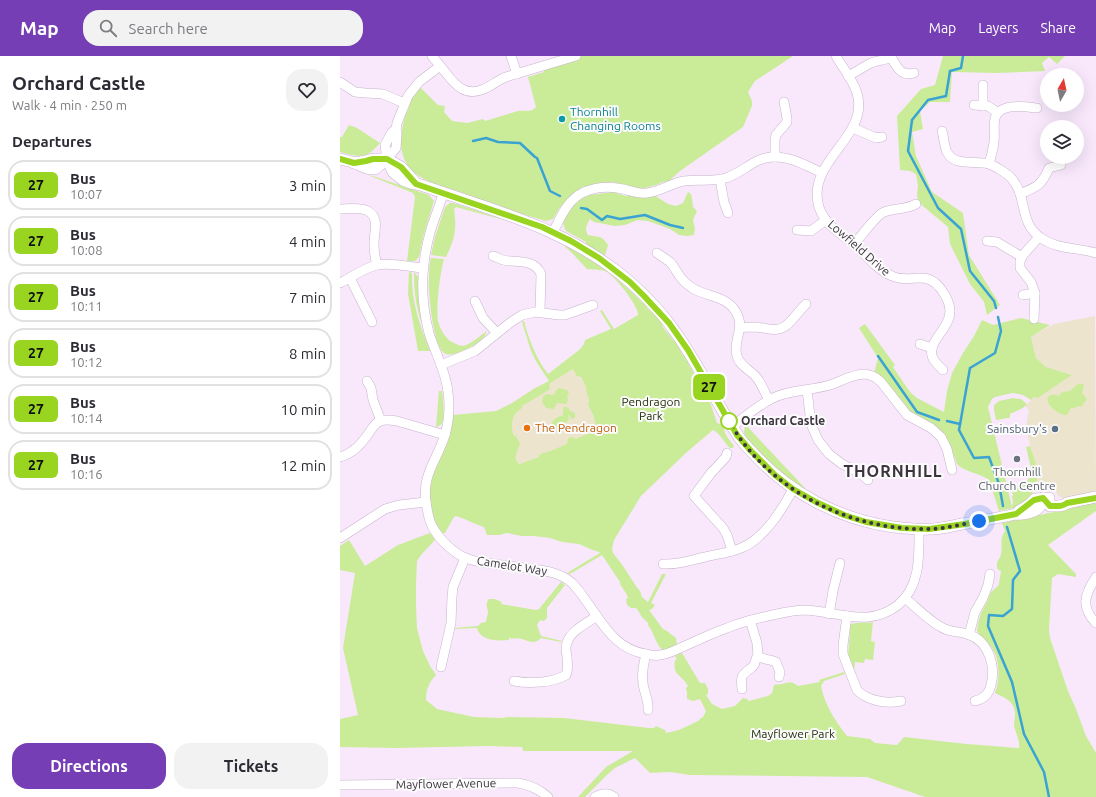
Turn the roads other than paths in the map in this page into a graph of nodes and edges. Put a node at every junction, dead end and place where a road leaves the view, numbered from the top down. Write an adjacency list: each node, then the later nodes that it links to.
1 (432, 56): 6 (street)
2 (511, 56): 8 (street)
3 (576, 56): 8 (street)
4 (836, 56): 9 (street)
5 (891, 56): 7 (street); 9 (street)
6 (440, 66): 8 (street); 13 (street)
7 (914, 73)
8 (517, 74)
9 (848, 76): 16 (street)
10 (340, 82): 13 (street)
11 (983, 85): 15 (street)
12 (784, 102): 19 (street)
13 (404, 103): 21 (street)
14 (1032, 110): 15 (street)
15 (998, 113): 22 (street)
16 (853, 128): 18 (street); 24 (street, Lowfield Drive)
17 (942, 131): 22 (street)
18 (882, 137)
19 (775, 157): 24 (street); 25 (street)
20 (340, 159): 21 (street)
21 (387, 159): 26 (street)
22 (989, 164): 27 (street)
23 (1062, 165): 27 (street)
24 (822, 173): 31 (street, Lowfield Drive)
25 (720, 179): 30 (street); 33 (street)
26 (443, 193): 33 (street); 42 (street, Camelot Way)
27 (1020, 194): 34 (street)
28 (916, 204): 36 (street)
29 (340, 209): 41 (street)
30 (728, 213)
31 (826, 220): 32 (street); 36 (street, Lowfield Drive)
32 (797, 230)
33 (553, 232): 63 (street)
34 (1039, 237): 38 (street); 40 (street)
35 (987, 241): 40 (street)
36 (854, 244): 56 (street, Lowfield Drive)
37 (657, 253): 53 (street)
38 (1096, 253)
39 (493, 256): 50 (street)
40 (1022, 257): 45 (street)
41 (377, 265): 42 (street); 43 (street)
42 (424, 268): 57 (street, Camelot Way)
43 (350, 278): 44 (street); 52 (street)
44 (340, 283)
45 (1035, 293): 46 (street); 51 (street)
46 (1023, 295)
47 (475, 301): 54 (street)
48 (806, 304): 53 (street)
49 (593, 305): 50 (street)
50 (540, 312): 54 (street)
51 (1034, 319)
52 (372, 322)
53 (740, 328): 61 (street)
54 (496, 333): 57 (street)
55 (920, 344): 56 (street)
56 (932, 348): 58 (street)
57 (442, 365): 64 (street, Camelot Way)
58 (943, 370)
59 (367, 381): 62 (street)
60 (807, 390): 61 (street); 67 (street); 68 (street)
61 (769, 400): 63 (street)
62 (381, 421): 64 (street); 66 (street)
63 (732, 427): 69 (street)
64 (445, 435): 71 (street, Camelot Way)
65 (727, 452): 74 (street)
66 (340, 457)
67 (952, 470)
68 (868, 480)
69 (793, 489): 72 (street); 74 (street)
70 (1096, 498): 72 (street)
71 (426, 502): 73 (street); 75 (street, Camelot Way)
72 (919, 529): 80 (street)
73 (340, 538)
74 (732, 551): 77 (street)
75 (465, 558): 82 (street, Camelot Way); 89 (street)
76 (840, 563): 81 (street)
77 (663, 564)
78 (990, 574): 86 (street)
79 (1096, 577): 85 (street)
80 (905, 598): 83 (street, Camelot Way); 86 (street)
81 (829, 614): 83 (street, Camelot Way); 84 (street, Camelot Way)
82 (597, 616): 87 (street, Camelot Way); 91 (street)
83 (847, 616): 93 (street)
84 (750, 620): 87 (street, Camelot Way); 88 (street)
85 (1096, 623)
86 (969, 634): 94 (street)
87 (646, 654): 95 (street)
88 (758, 656): 90 (street); 92 (street)
89 (441, 667)
90 (778, 677)
91 (514, 681)
92 (742, 689)
93 (901, 701)
94 (975, 701)
95 (648, 710)
96 (340, 785): 97 (street, Mayflower Avenue)
97 (548, 797)
98 (595, 797): 99 (street)
99 (614, 797)

